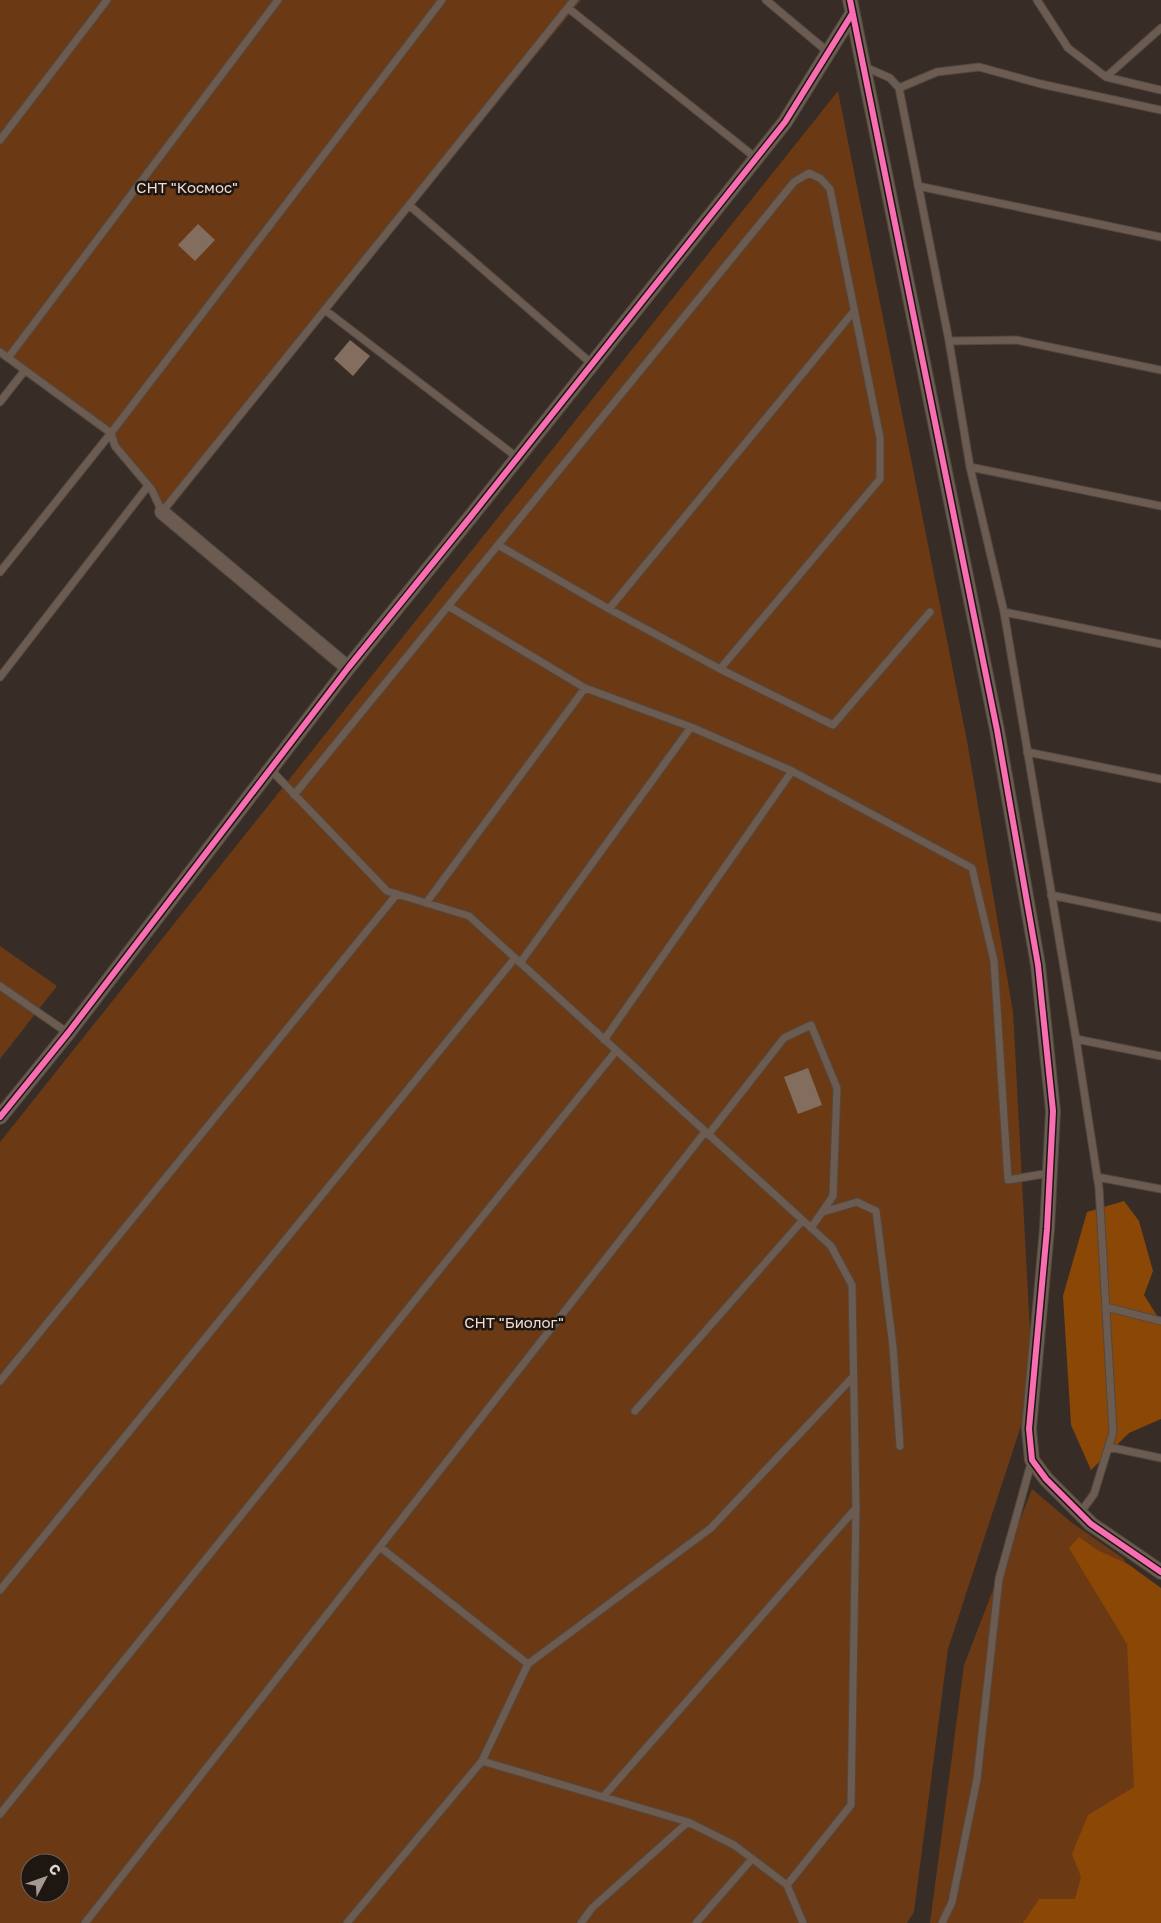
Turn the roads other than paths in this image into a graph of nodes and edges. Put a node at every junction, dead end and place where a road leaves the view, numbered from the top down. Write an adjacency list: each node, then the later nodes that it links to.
1 (107, 0): 17 (lane)
2 (278, 0): 26 (lane)
3 (442, 0): 31 (lane)
4 (574, 0): 8 (lane)
5 (766, 0): 11 (lane)
6 (850, 0): 9 (street)
7 (1037, 0): 13 (lane)
8 (568, 8): 18 (lane); 20 (lane)
9 (852, 14): 11 (street); 12 (street)
10 (1161, 28): 13 (lane)
11 (828, 52): 18 (street)
12 (862, 66): 14 (lane); 67 (street)
13 (1106, 76): 15 (lane)
14 (899, 88): 16 (lane); 19 (lane)
15 (1161, 90)
16 (1161, 110)
17 (0, 140)
18 (756, 158): 27 (street)
19 (918, 186): 21 (lane); 24 (lane)
20 (409, 205): 22 (lane); 27 (lane)
21 (1161, 237)
22 (325, 310): 32 (lane); 36 (lane)
23 (854, 311): 37 (lane); 40 (lane); 45 (lane)
24 (949, 341): 29 (lane); 33 (lane)
25 (0, 352): 26 (lane)
26 (8, 358): 28 (lane)
27 (592, 364): 32 (street)
28 (25, 370): 30 (lane); 31 (lane)
29 (1161, 370)
30 (0, 402)
31 (111, 432): 34 (lane); 38 (lane)
32 (518, 458): 44 (street)
33 (970, 467): 35 (lane); 42 (lane)
34 (148, 486): 36 (lane); 46 (lane)
35 (1161, 506)
36 (162, 512): 44 (street)
37 (498, 544): 39 (lane); 40 (lane)
38 (0, 572)
39 (448, 606): 47 (lane); 53 (lane)
40 (609, 609): 45 (lane)
41 (930, 612): 45 (lane)
42 (1004, 612): 43 (lane); 49 (lane)
43 (1161, 644)
44 (348, 668): 50 (street)
45 (720, 669)
46 (0, 677)
47 (585, 688): 48 (lane); 56 (lane)
48 (691, 727): 51 (lane); 58 (lane)
49 (1027, 752): 52 (lane); 55 (lane)
50 (270, 770): 53 (lane); 60 (street)
51 (792, 771): 62 (lane); 67 (lane)
52 (1161, 779)
53 (294, 795): 54 (lane)
54 (397, 894): 56 (lane); 76 (lane)
55 (1051, 896): 57 (lane); 61 (lane)
56 (426, 903): 58 (lane)
57 (1161, 918)
58 (517, 961): 62 (lane); 86 (lane)
59 (0, 986): 60 (lane)
60 (68, 1033): 65 (street)
61 (1076, 1039): 64 (lane); 68 (lane)
62 (604, 1040): 63 (lane)
63 (616, 1051): 66 (lane); 90 (lane)
64 (1161, 1056)
65 (0, 1117)
66 (706, 1133): 70 (lane); 71 (lane); 84 (lane)
67 (1050, 1173): 81 (street)
68 (1097, 1177): 69 (lane); 73 (lane)
69 (1161, 1190)
70 (822, 1212): 72 (lane); 78 (lane)
71 (802, 1221): 72 (lane); 77 (lane)
72 (810, 1228): 75 (lane)
73 (1106, 1307): 74 (lane); 79 (lane)
74 (1161, 1321)
75 (853, 1378): 82 (lane); 87 (lane)
76 (0, 1381)
77 (635, 1411)
78 (900, 1446)
79 (1109, 1446): 80 (lane); 83 (lane)
80 (1161, 1458)
81 (1032, 1460): 83 (street); 99 (lane)
82 (856, 1508): 89 (lane); 93 (lane)
83 (1080, 1513): 85 (street)
84 (380, 1547): 87 (lane); 94 (lane)
85 (1161, 1572)
86 (0, 1590)
87 (528, 1664): 88 (lane)
88 (482, 1761): 89 (lane); 95 (lane)
89 (603, 1797): 91 (lane)
90 (0, 1814)
91 (688, 1822): 92 (lane); 96 (lane)
92 (752, 1858): 93 (lane); 97 (lane)
93 (786, 1885): 98 (lane)
94 (86, 1923)
95 (347, 1923)
96 (581, 1923)
97 (696, 1923)
98 (803, 1923)
99 (942, 1923)

